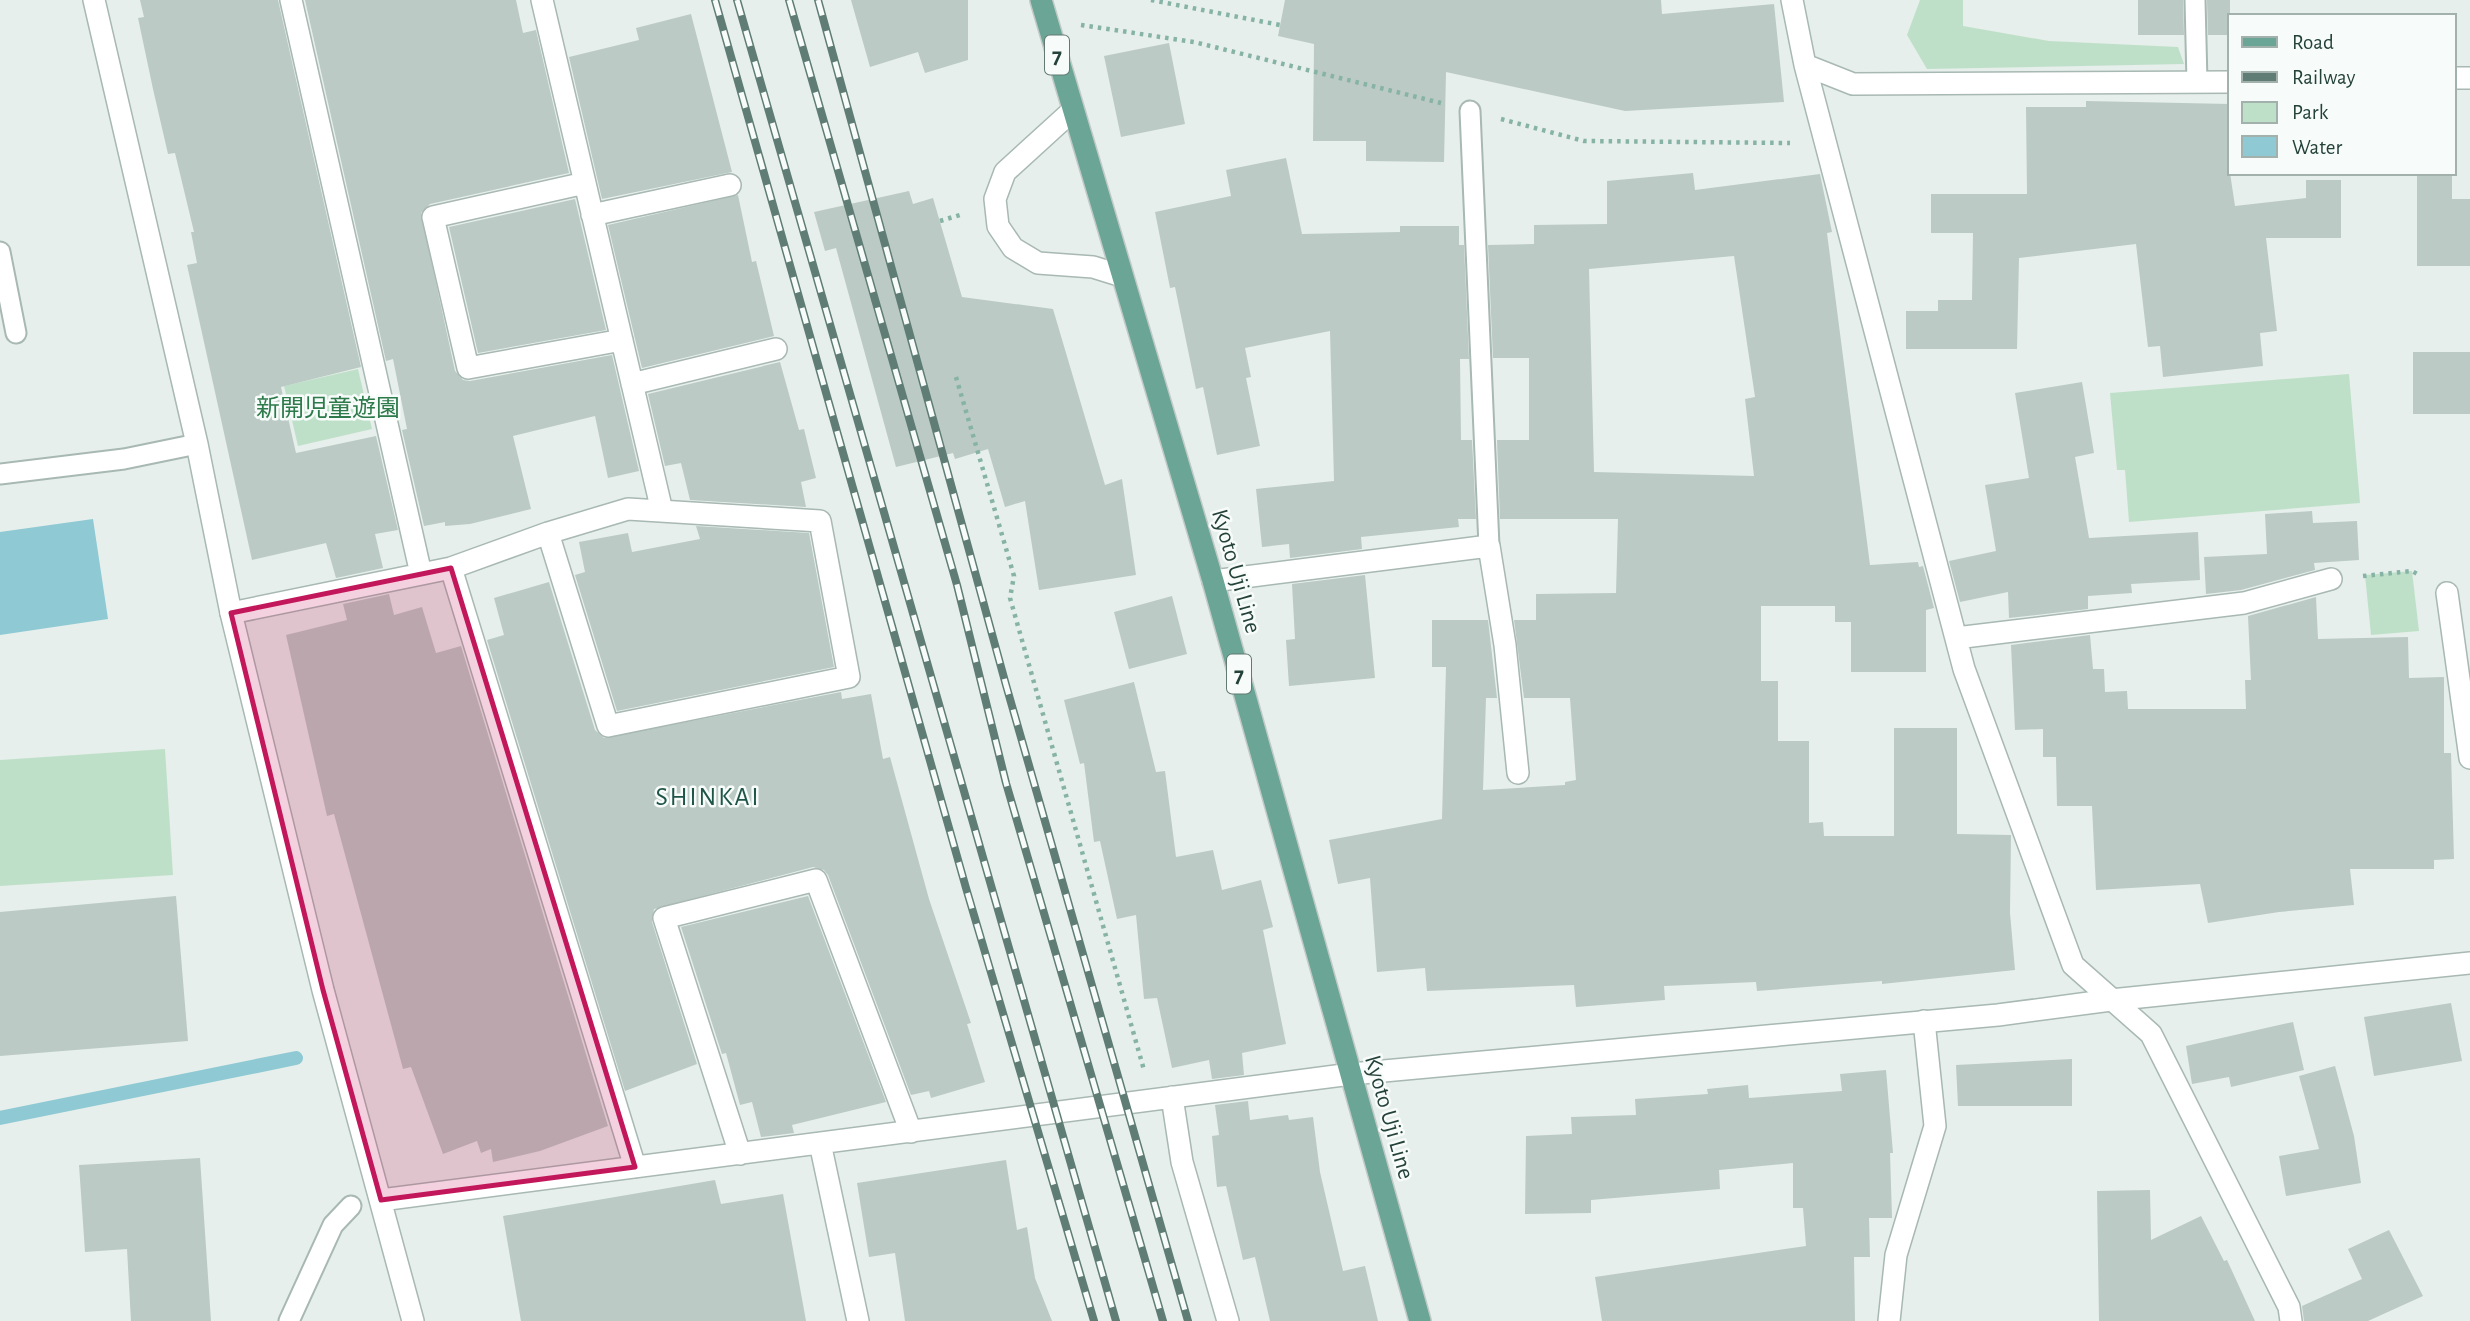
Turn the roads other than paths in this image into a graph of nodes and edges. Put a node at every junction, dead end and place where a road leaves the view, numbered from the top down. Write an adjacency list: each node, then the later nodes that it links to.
1 (94, 0): 21 (street)
2 (291, 0): 27 (street)
3 (542, 0): 12 (street)
4 (1041, 0): 10 (main road, Kyoto Uji Line / 7)
5 (1792, 0): 7 (street)
6 (2195, 0): 8 (lane)
7 (1805, 65): 8 (street); 32 (street)
8 (2197, 82): 9 (street)
9 (2228, 82)
10 (1072, 111): 16 (main road, Kyoto Uji Line / 7); 16 (street)
11 (1470, 111): 25 (lane)
12 (585, 183): 14 (street); 18 (street)
13 (730, 186): 14 (street)
14 (592, 215): 18 (street)
15 (0, 252): 17 (lane)
16 (1122, 275): 29 (main road, Kyoto Uji Line / 7)
17 (16, 333)
18 (622, 340): 20 (street)
19 (776, 349): 20 (street)
20 (632, 384): 23 (street)
21 (197, 444): 22 (lane); 31 (street)
22 (0, 474)
23 (662, 511): 24 (street); 24 (street)
24 (548, 533): 26 (street)
25 (1489, 546): 29 (street); 34 (street)
26 (451, 568): 27 (street); 43 (street)
27 (421, 574): 31 (street)
28 (2332, 579): 32 (street)
29 (1213, 581): 38 (main road, Kyoto Uji Line / 7)
30 (2447, 593): 33 (street)
31 (231, 613): 44 (street)
32 (1956, 638): 36 (street)
33 (2470, 758)
34 (1518, 774)
35 (2470, 963): 36 (street)
36 (2111, 1000): 37 (street); 52 (street)
37 (1924, 1021): 38 (street); 51 (street)
38 (1351, 1074): 39 (street); 50 (main road, Kyoto Uji Line / 7)
39 (1162, 1099): 40 (street); 49 (street)
40 (911, 1132): 41 (street); 42 (street)
41 (820, 1143): 42 (street); 48 (street)
42 (740, 1154): 43 (street)
43 (635, 1167): 44 (street)
44 (381, 1200): 47 (street)
45 (351, 1206): 46 (lane)
46 (289, 1321)
47 (413, 1321)
48 (858, 1321)
49 (1228, 1321)
50 (1420, 1321)
51 (1889, 1321)
52 (2291, 1321)

